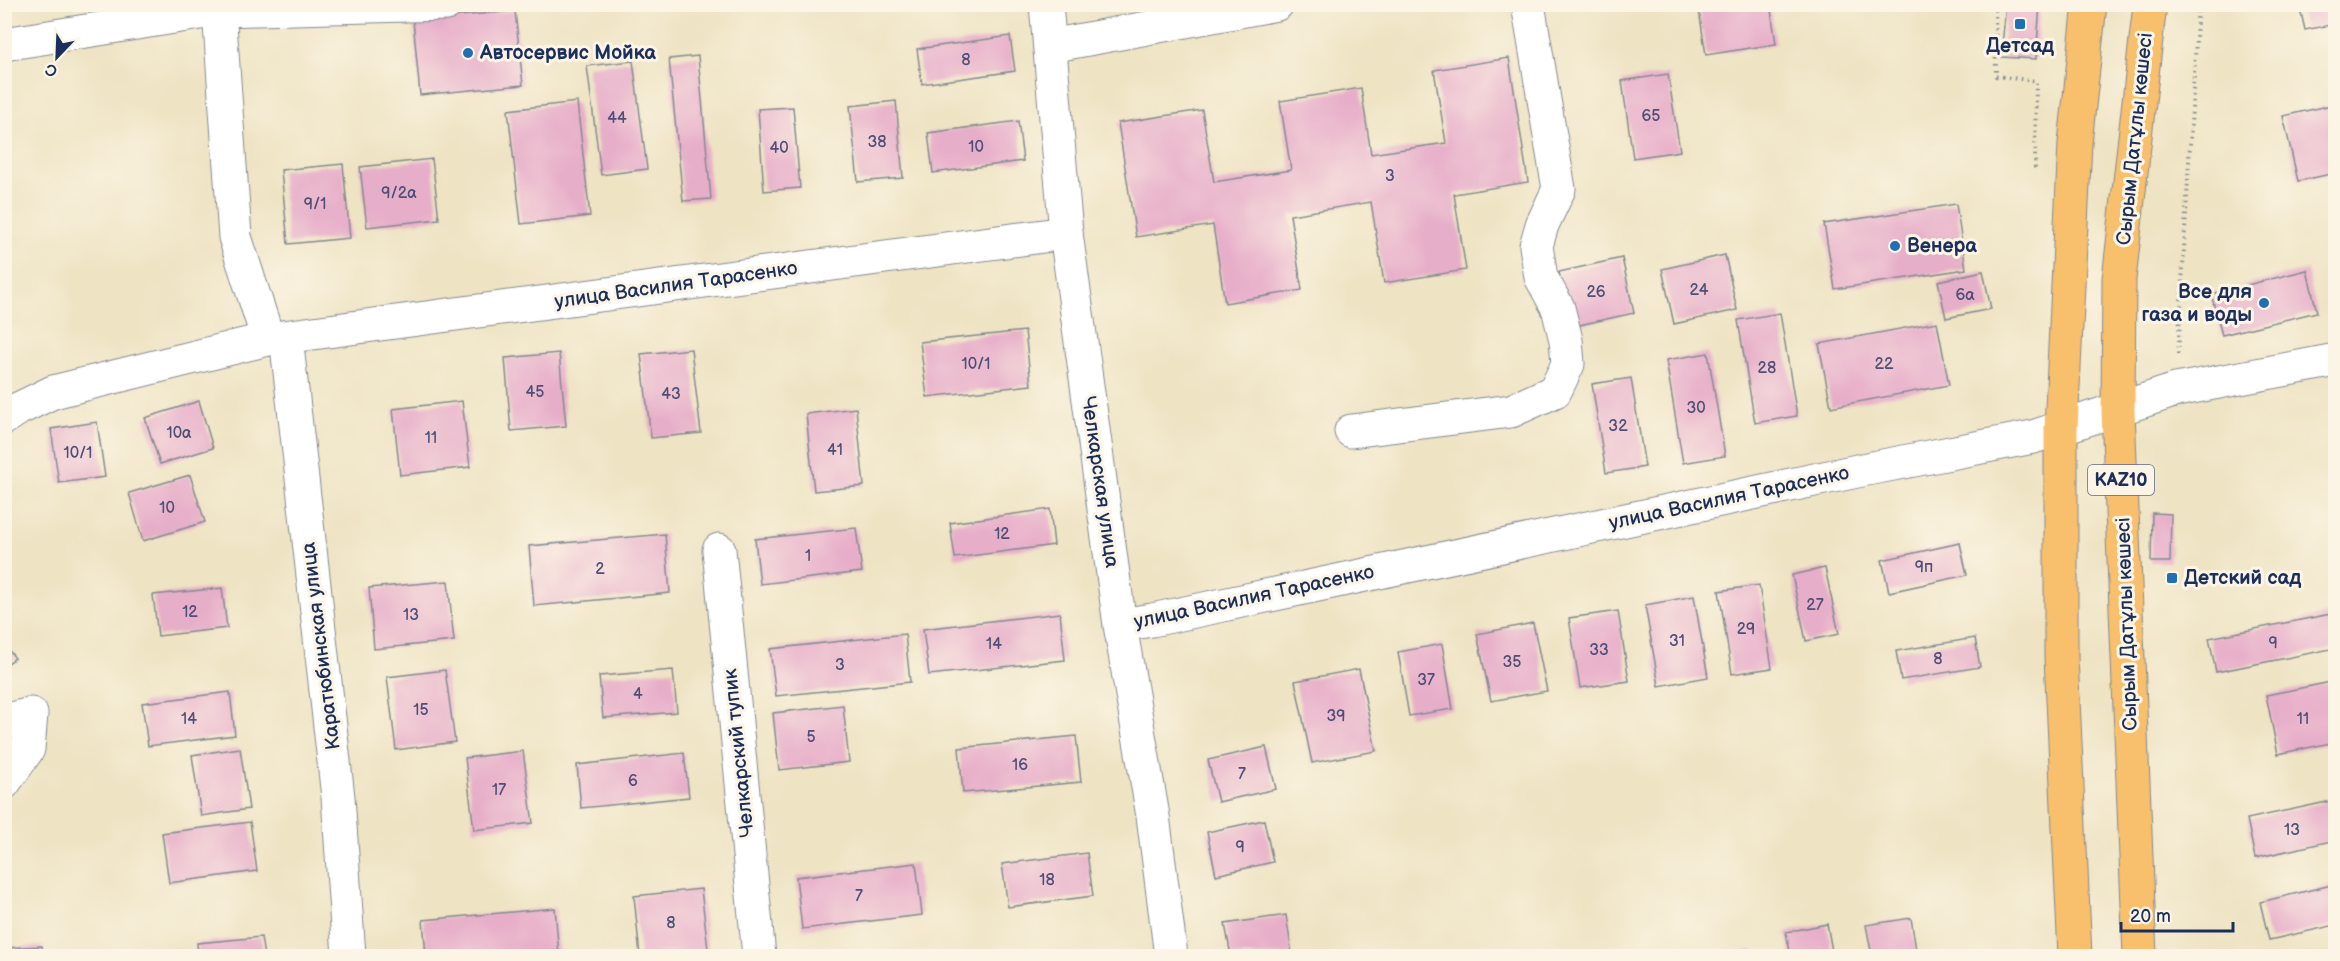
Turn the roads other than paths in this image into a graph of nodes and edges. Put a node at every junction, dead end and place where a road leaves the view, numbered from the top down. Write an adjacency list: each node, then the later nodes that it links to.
1 (446, 4): 7 (street)
2 (1046, 4): 9 (street, Челкарская улица)
3 (1277, 4): 9 (street)
4 (1528, 4): 16 (street)
5 (2090, 4): 15 (highway, KAZ10)
6 (2150, 4): 13 (highway, Сырым Датұлы көшесі / KAZ10)
7 (219, 10): 8 (street); 11 (street, Каратюбинская улица)
8 (4, 44)
9 (1050, 46): 10 (street, Челкарская улица)
10 (1066, 233): 11 (street, улица Василия Тарасенко); 18 (street, Челкарская улица)
11 (277, 338): 14 (street, улица Василия Тарасенко); 21 (street, Каратюбинская улица)
12 (2336, 360): 13 (street, улица Василия Тарасенко)
13 (2118, 411): 15 (street, улица Василия Тарасенко); 25 (highway, Сырым Датұлы көшесі / KAZ10)
14 (4, 418)
15 (2061, 428): 18 (street, улица Василия Тарасенко); 24 (highway, KAZ10)
16 (1351, 431)
17 (719, 550): 22 (street, Челкарский тупик)
18 (1120, 625): 23 (street, Челкарская улица)
19 (4, 721): 20 (street)
20 (4, 783)
21 (349, 957)
22 (759, 957)
23 (1171, 957)
24 (2075, 957)
25 (2140, 957)

